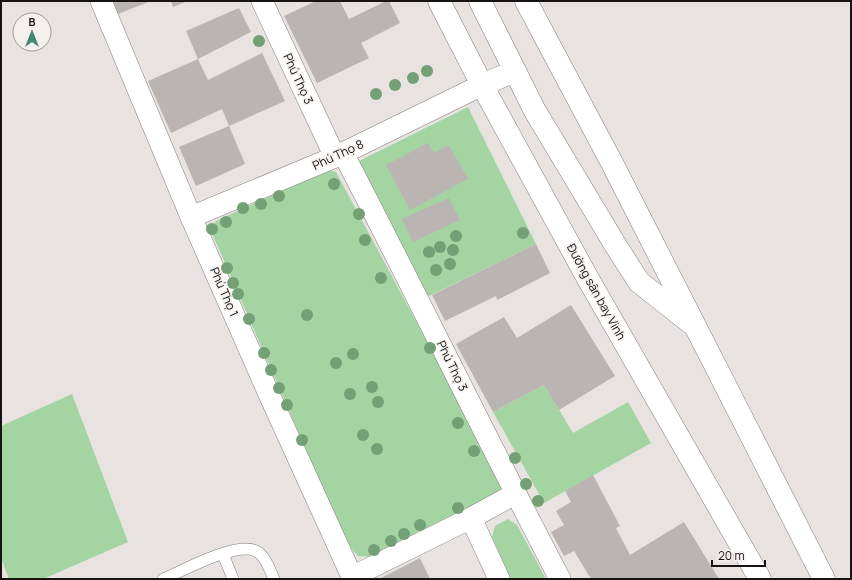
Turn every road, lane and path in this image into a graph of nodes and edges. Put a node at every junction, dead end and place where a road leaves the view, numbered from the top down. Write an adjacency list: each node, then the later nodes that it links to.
1 (101, 1): 9 (street, Phú Thọ 1)
2 (262, 1): 8 (street, Phú Thọ 3)
3 (439, 1): 7 (main road, Đường sân bay Vinh)
4 (480, 1): 6 (main road)
5 (526, 1): 10 (main road)
6 (515, 71): 7 (main road); 10 (main road)
7 (482, 85): 8 (street, Phú Thọ 8); 20 (main road, Đường sân bay Vinh)
8 (339, 155): 9 (street, Phú Thọ 8); 11 (street, Phú Thọ 3)
9 (191, 217): 14 (street, Phú Thọ 1)
10 (695, 326): 21 (main road)
11 (515, 494): 12 (street); 19 (street, Phú Thọ 3)
12 (471, 518): 14 (street); 18 (street)
13 (222, 554): 15 (lane); 16 (lane); 17 (lane)
14 (353, 578)
15 (164, 579)
16 (233, 579)
17 (274, 579)
18 (499, 579)
19 (560, 579)
20 (760, 579)
21 (824, 579)

